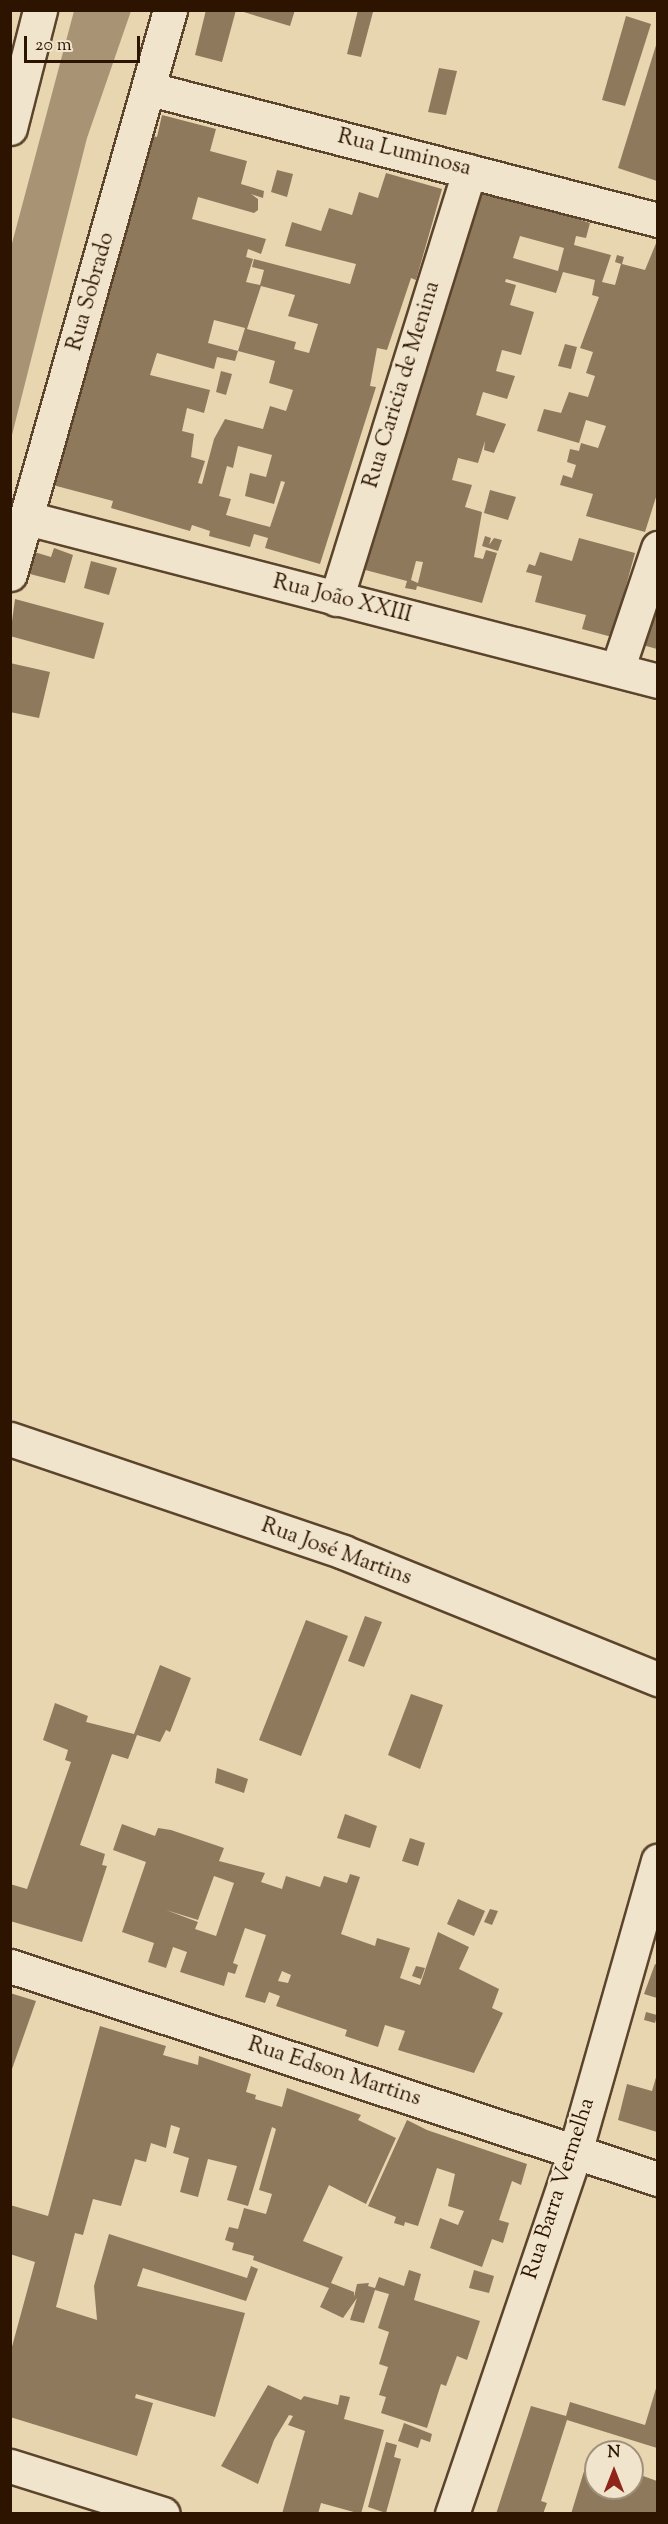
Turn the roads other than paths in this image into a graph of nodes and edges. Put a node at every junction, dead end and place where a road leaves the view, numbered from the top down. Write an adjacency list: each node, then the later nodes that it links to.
1 (40, 10): 4 (street)
2 (170, 10): 3 (street, Rua Sobrado)
3 (150, 89): 5 (street, Rua Luminosa); 7 (street, Rua Sobrado)
4 (10, 128)
5 (469, 171): 6 (street, Rua Luminosa); 10 (street, Rua Caricia de Menina)
6 (657, 220)
7 (27, 518): 9 (street, Rua Sobrado); 10 (street, Rua João XXIII)
8 (657, 548): 11 (street)
9 (10, 574)
10 (336, 599): 11 (street, Rua João XXIII)
11 (617, 670): 12 (street, Rua João XXIII)
12 (657, 681)
13 (10, 1439): 14 (street, Rua José Martins)
14 (657, 1679)
15 (657, 1861): 17 (street, Rua Barra Vermelha)
16 (10, 1966): 17 (street, Rua Edson Martins)
17 (575, 2152): 18 (street, Rua Edson Martins); 21 (street, Rua Barra Vermelha)
18 (657, 2179)
19 (10, 2466): 20 (street)
20 (163, 2514)
21 (452, 2514)

